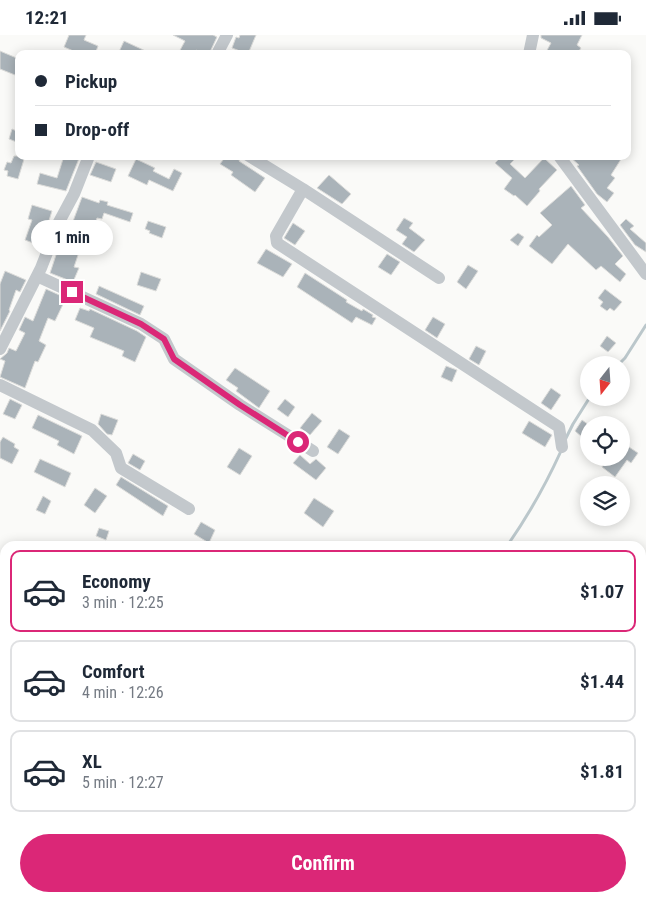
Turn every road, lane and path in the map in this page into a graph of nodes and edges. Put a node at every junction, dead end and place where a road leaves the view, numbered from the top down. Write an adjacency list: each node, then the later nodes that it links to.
1 (227, 35): 3 (street)
2 (533, 35): 4 (street)
3 (219, 50)
4 (530, 50)
5 (86, 160): 10 (street)
6 (256, 160): 8 (street)
7 (562, 160): 9 (street)
8 (303, 189): 11 (street); 14 (street)
9 (646, 274)
10 (37, 276): 12 (street); 15 (street)
11 (440, 278)
12 (0, 349)
13 (0, 385): 16 (street)
14 (562, 447)
15 (313, 451)
16 (189, 509)

